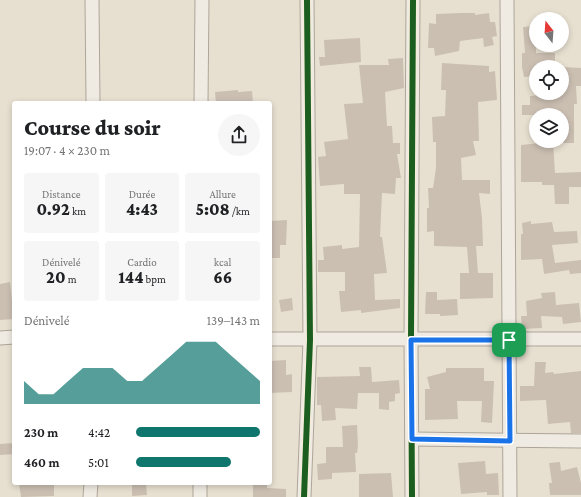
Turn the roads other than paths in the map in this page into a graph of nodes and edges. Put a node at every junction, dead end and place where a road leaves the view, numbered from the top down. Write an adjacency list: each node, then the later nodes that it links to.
1 (92, 0): 6 (street)
2 (202, 0): 7 (street)
3 (307, 0): 12 (street)
4 (413, 0): 13 (street)
5 (507, 0): 14 (street)
6 (93, 101)
7 (201, 101)
8 (12, 337): 9 (street)
9 (0, 338)
10 (272, 338): 12 (street)
11 (581, 339): 14 (street)
12 (310, 340): 13 (street); 22 (street)
13 (411, 340): 14 (street); 15 (street)
14 (509, 340): 16 (street)
15 (412, 439): 16 (street); 23 (street)
16 (510, 441): 17 (street); 24 (street)
17 (581, 441)
18 (91, 485): 20 (street)
19 (200, 485): 21 (street)
20 (90, 497)
21 (200, 497)
22 (304, 497)
23 (412, 497)
24 (510, 497)

